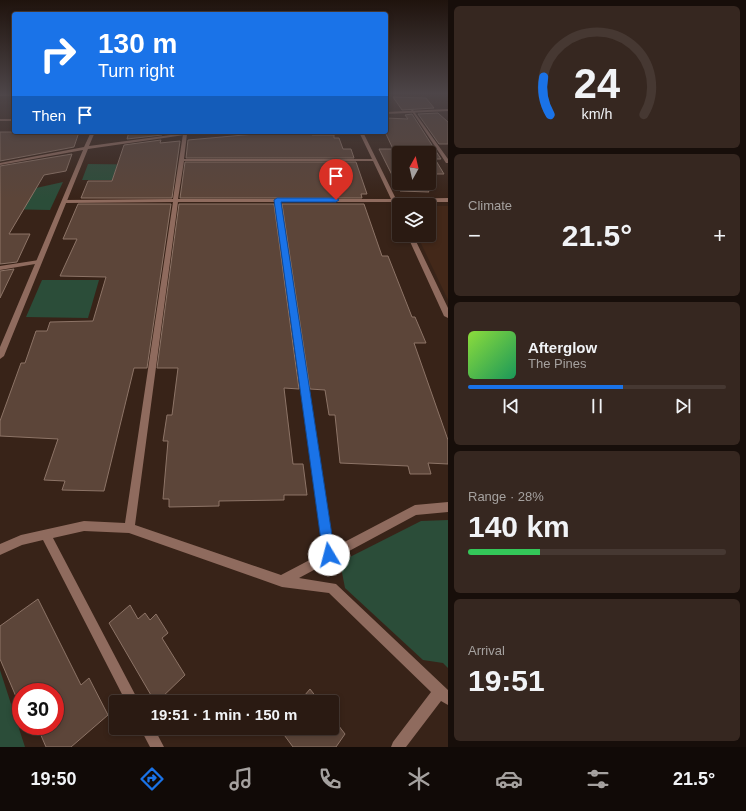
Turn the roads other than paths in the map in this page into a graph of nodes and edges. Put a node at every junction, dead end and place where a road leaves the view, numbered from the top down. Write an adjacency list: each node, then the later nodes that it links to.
1 (425, 129): 8 (street)
2 (92, 134): 5 (street)
3 (185, 134): 5 (street); 6 (street)
4 (362, 134): 7 (street)
5 (87, 148): 9 (street); 16 (street)
6 (181, 160): 7 (street); 11 (street)
7 (375, 160): 10 (street)
8 (448, 162)
9 (0, 164)
10 (393, 198)
11 (176, 200): 12 (street); 16 (street); 23 (street)
12 (277, 200): 13 (street); 26 (street)
13 (392, 200)
14 (436, 200): 15 (street)
15 (448, 200)
16 (66, 201): 18 (street)
17 (413, 242): 20 (street)
18 (39, 262): 19 (street); 21 (street)
19 (0, 268)
20 (448, 316)
21 (0, 356)
22 (448, 507): 26 (street)
23 (129, 528): 24 (street); 27 (street)
24 (46, 535): 25 (street); 28 (street)
25 (0, 550)
26 (329, 555): 27 (street)
27 (282, 581): 29 (street)
28 (129, 695)
29 (444, 695): 32 (street)
30 (151, 735): 31 (street)
31 (157, 747)
32 (398, 747)

